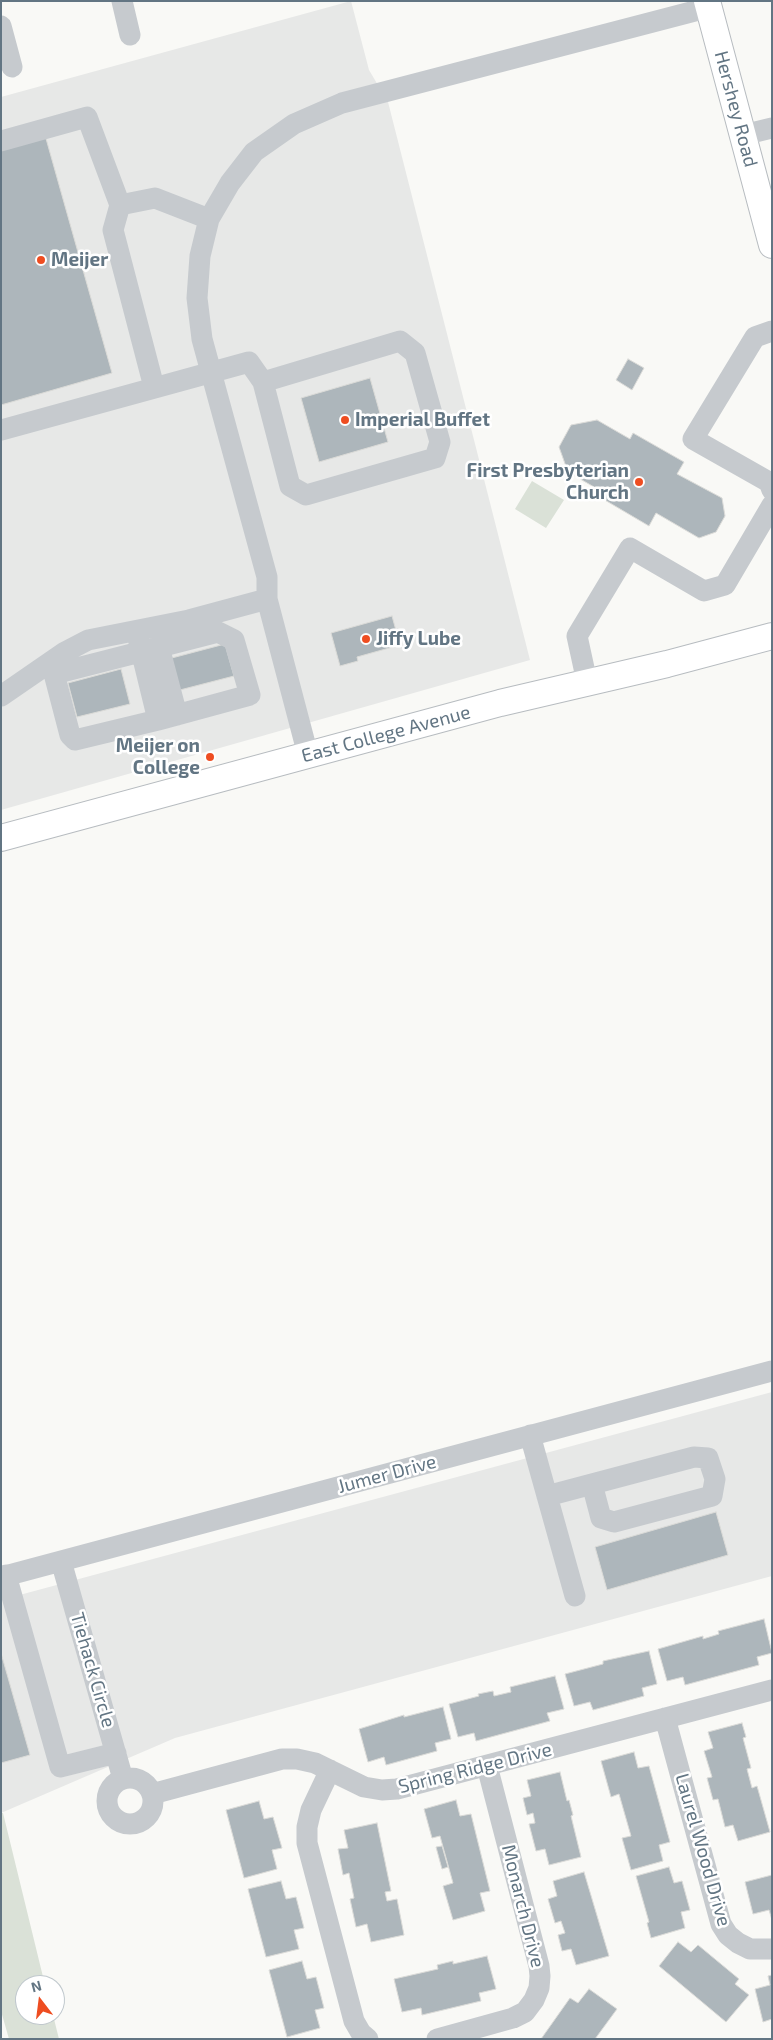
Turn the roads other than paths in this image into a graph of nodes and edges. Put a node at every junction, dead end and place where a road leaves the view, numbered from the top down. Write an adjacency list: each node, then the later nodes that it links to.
1 (122, 1): 4 (street)
2 (708, 4): 7 (main road, Hershey Road); 10 (street)
3 (1, 26): 5 (street)
4 (130, 35)
5 (12, 67)
6 (772, 128): 7 (street)
7 (743, 135): 11 (main road, Hershey Road)
8 (1, 141): 9 (street)
9 (120, 205): 10 (street); 15 (street)
10 (208, 219): 13 (street)
11 (772, 245)
12 (772, 331): 17 (street)
13 (211, 371): 14 (street); 15 (street); 19 (street)
14 (263, 382): 14 (street)
15 (154, 387): 16 (street)
16 (1, 430)
17 (772, 490)
18 (772, 505): 24 (street)
19 (267, 599): 20 (street); 27 (street)
20 (136, 630): 22 (street); 23 (street)
21 (772, 636): 24 (main road, East College Avenue)
22 (150, 650): 23 (street); 26 (street); 26 (street)
23 (52, 668): 25 (street); 26 (street)
24 (587, 682): 27 (main road, East College Avenue)
25 (1, 696)
26 (168, 717)
27 (308, 755): 28 (main road, East College Avenue)
28 (1, 838)
29 (772, 1371): 30 (street, Jumer Drive)
30 (530, 1436): 32 (street); 33 (street, Jumer Drive)
31 (592, 1484): 31 (street); 32 (street)
32 (547, 1496): 35 (street)
33 (61, 1561): 34 (street, Jumer Drive); 38 (street, Tiehack Circle)
34 (4, 1576): 38 (street)
35 (575, 1596)
36 (772, 1690): 37 (street, Spring Ridge Drive)
37 (665, 1718): 39 (street, Spring Ridge Drive); 43 (street, Laurel Wood Drive)
38 (116, 1753): 41 (street, Tiehack Circle)
39 (487, 1766): 40 (street, Spring Ridge Drive); 45 (street, Monarch Drive)
40 (330, 1770): 42 (street, Spring Ridge Drive); 44 (street)
41 (123, 1779): 42 (street); 42 (street)
42 (152, 1794)
43 (772, 1949)
44 (368, 2039)
45 (437, 2039)

